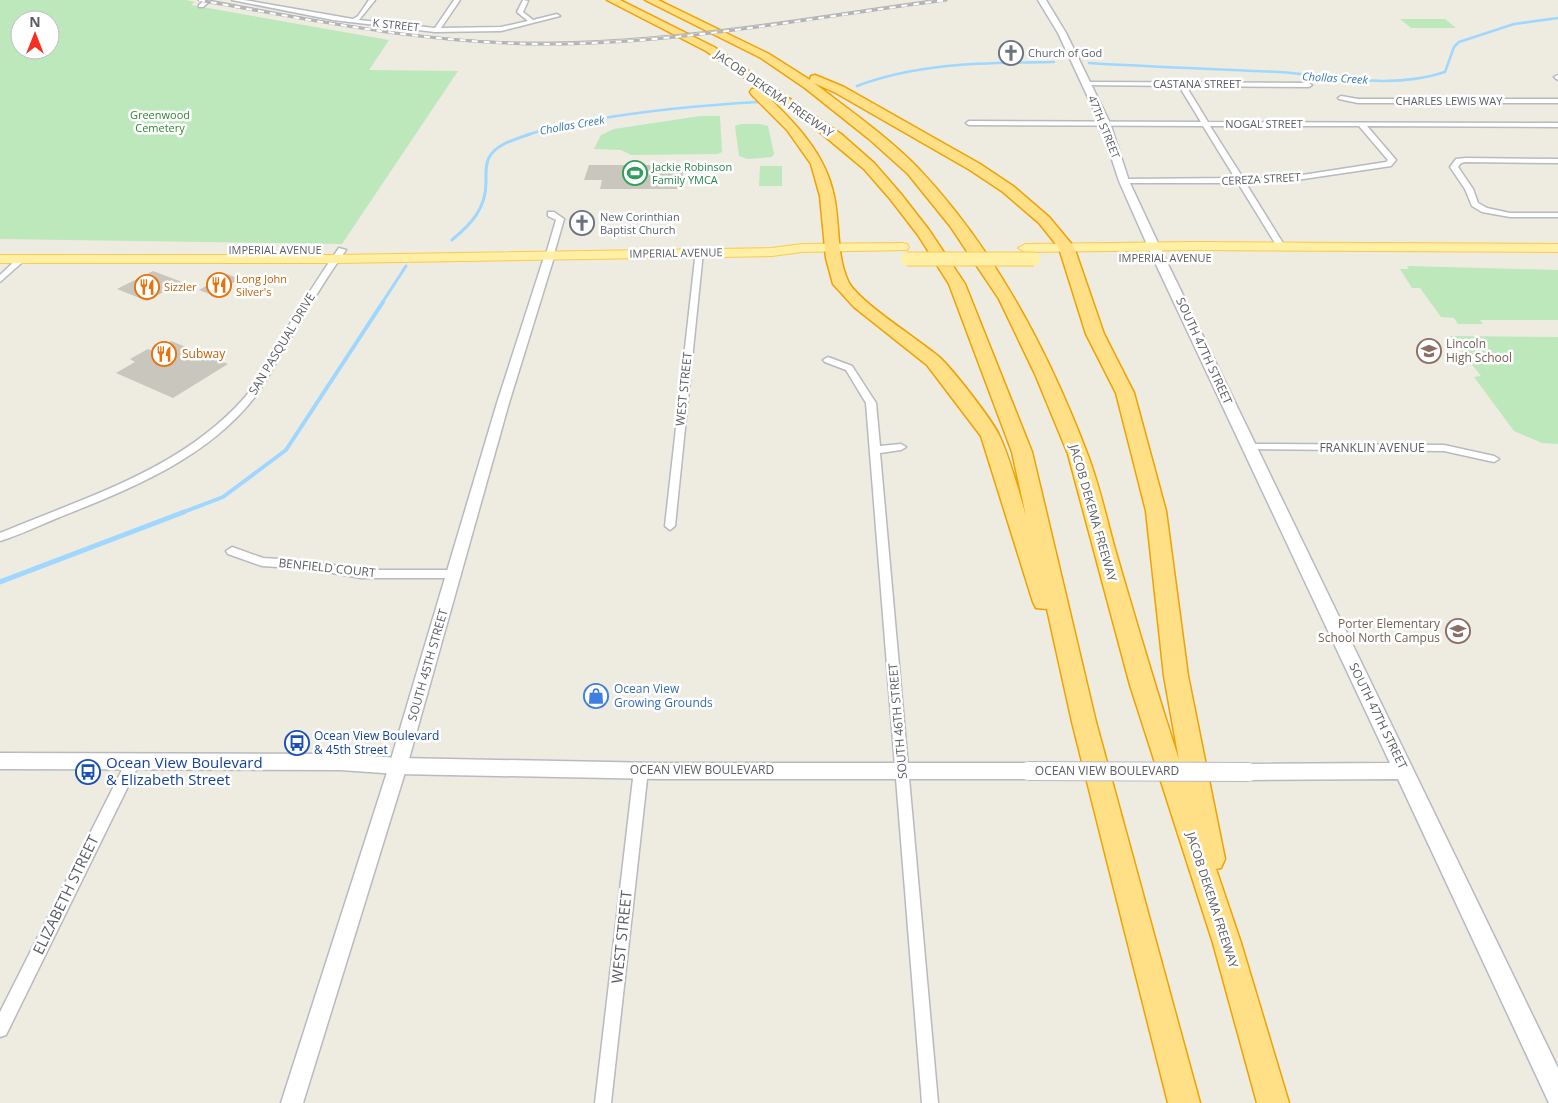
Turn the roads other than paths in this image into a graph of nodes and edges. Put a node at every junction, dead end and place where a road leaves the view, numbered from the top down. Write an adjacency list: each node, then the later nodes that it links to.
1 (208, 0): 10 (street)
2 (235, 0): 11 (street, K STREET)
3 (372, 0): 13 (street)
4 (457, 0): 15 (street)
5 (612, 0): 16 (highway, JACOB DEKEMA FREEWAY)
6 (650, 0): 17 (highway, JACOB DEKEMA FREEWAY)
7 (1042, 0): 18 (main road, 47TH STREET)
8 (525, 1): 14 (street)
9 (290, 2): 11 (street)
10 (201, 6)
11 (276, 7): 13 (street, K STREET)
12 (557, 16): 14 (street, K STREET)
13 (354, 20): 15 (street, K STREET)
14 (531, 21): 15 (street, K STREET)
15 (438, 29)
16 (710, 49): 38 (highway); 56 (highway, JACOB DEKEMA FREEWAY)
17 (765, 56): 40 (highway); 63 (highway, JACOB DEKEMA FREEWAY)
18 (1086, 84): 19 (street, CASTANA STREET); 24 (main road, 47TH STREET)
19 (1181, 84): 20 (street, CASTANA STREET); 25 (street)
20 (1309, 84)
21 (1341, 98): 22 (street, CHARLES LEWIS WAY)
22 (1558, 101)
23 (969, 123): 24 (street, NOGAL STREET)
24 (1105, 123): 25 (street, NOGAL STREET); 29 (main road, 47TH STREET)
25 (1206, 124): 26 (street, NOGAL STREET); 30 (street)
26 (1361, 124): 27 (street, NOGAL STREET); 30 (street, CEREZA STREET)
27 (1558, 124)
28 (1558, 161): 32 (street)
29 (1124, 181): 30 (street, CEREZA STREET); 37 (main road, 47TH STREET)
30 (1242, 182): 33 (street)
31 (551, 214): 41 (street)
32 (1558, 214)
33 (1282, 248): 34 (main road, IMPERIAL AVENUE); 37 (main road, IMPERIAL AVENUE)
34 (1558, 248)
35 (0, 250): 42 (main road, IMPERIAL AVENUE)
36 (698, 252): 38 (main road, IMPERIAL AVENUE); 41 (main road, IMPERIAL AVENUE); 52 (street, WEST STREET)
37 (1157, 252): 40 (main road, IMPERIAL AVENUE); 43 (main road, IMPERIAL AVENUE); 49 (main road, SOUTH 47TH STREET)
38 (834, 253): 39 (main road, IMPERIAL AVENUE); 56 (highway)
39 (904, 253): 40 (main road, IMPERIAL AVENUE); 40 (main road, IMPERIAL AVENUE, bridge)
40 (1067, 253): 63 (highway)
41 (550, 254): 42 (main road, IMPERIAL AVENUE); 55 (street, SOUTH 45TH STREET)
42 (338, 255): 45 (main road, IMPERIAL AVENUE); 53 (street, SAN PASQUAL DRIVE)
43 (1558, 257)
44 (0, 259): 45 (main road, IMPERIAL AVENUE)
45 (22, 259): 46 (street)
46 (0, 279)
47 (828, 360): 50 (street, SOUTH 46TH STREET)
48 (901, 447): 50 (street)
49 (1249, 447): 51 (street, FRANKLIN AVENUE); 62 (main road, SOUTH 47TH STREET)
50 (874, 450): 61 (street, SOUTH 46TH STREET)
51 (1494, 459)
52 (670, 526)
53 (0, 537)
54 (232, 551): 55 (street, BENFIELD COURT)
55 (454, 574): 59 (street, SOUTH 45TH STREET)
56 (1084, 722): 69 (highway, JACOB DEKEMA FREEWAY)
57 (0, 762): 58 (main road, OCEAN VIEW BOULEVARD)
58 (133, 762): 59 (main road, OCEAN VIEW BOULEVARD); 64 (street, ELIZABETH STREET)
59 (398, 766): 60 (main road, OCEAN VIEW BOULEVARD); 66 (street, SOUTH 45TH STREET)
60 (641, 770): 61 (main road, OCEAN VIEW BOULEVARD); 67 (street, WEST STREET)
61 (903, 770): 62 (main road, OCEAN VIEW BOULEVARD, bridge); 68 (street, SOUTH 46TH STREET)
62 (1404, 772): 65 (main road, SOUTH 47TH STREET)
63 (1227, 943): 70 (highway, JACOB DEKEMA FREEWAY)
64 (0, 1029)
65 (1558, 1094)
66 (292, 1103)
67 (603, 1103)
68 (930, 1103)
69 (1184, 1103)
70 (1273, 1103)

